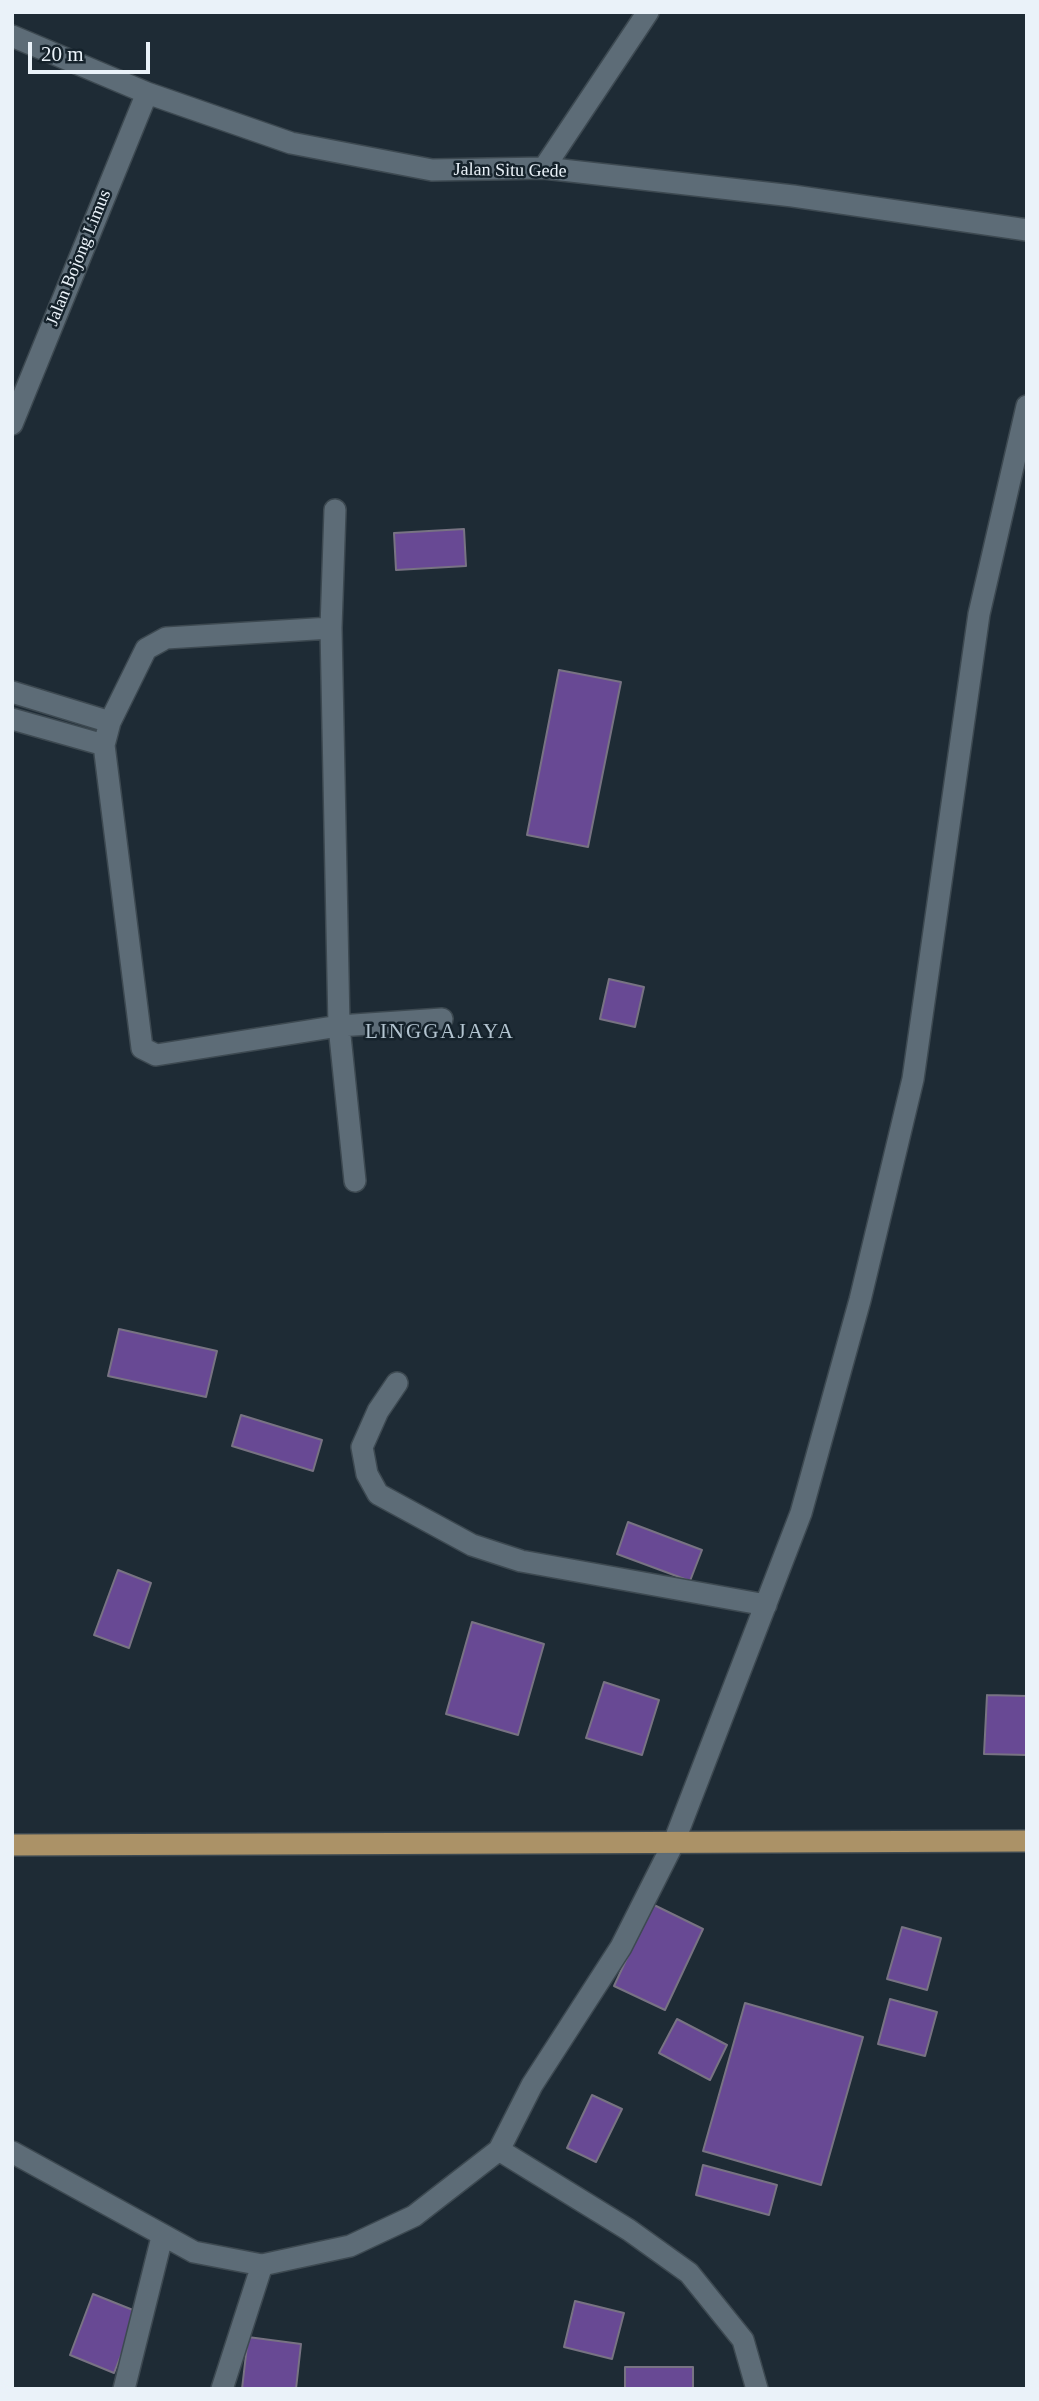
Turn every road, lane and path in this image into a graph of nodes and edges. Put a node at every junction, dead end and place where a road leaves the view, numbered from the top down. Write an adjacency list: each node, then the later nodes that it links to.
1 (648, 12): 4 (street)
2 (12, 36): 3 (street, Jalan Situ Gede)
3 (146, 93): 4 (street, Jalan Situ Gede); 7 (street, Jalan Bojong Limus)
4 (544, 168): 5 (street, Jalan Situ Gede)
5 (1027, 230)
6 (1027, 406): 18 (street)
7 (12, 424)
8 (335, 510): 9 (street)
9 (331, 628): 12 (street); 15 (street)
10 (12, 692): 12 (street)
11 (12, 719): 13 (street)
12 (110, 722): 13 (street)
13 (104, 745): 15 (street)
14 (442, 1019): 15 (street)
15 (339, 1026): 16 (street)
16 (355, 1181)
17 (397, 1383): 18 (street)
18 (766, 1605): 20 (street)
19 (1027, 1841): 20 (main road)
20 (674, 1842): 21 (main road); 22 (street)
21 (12, 1845)
22 (499, 2150): 25 (street); 28 (street)
23 (12, 2152): 24 (street)
24 (163, 2237): 25 (street); 26 (street)
25 (262, 2265): 27 (street)
26 (124, 2389)
27 (222, 2389)
28 (757, 2389)

